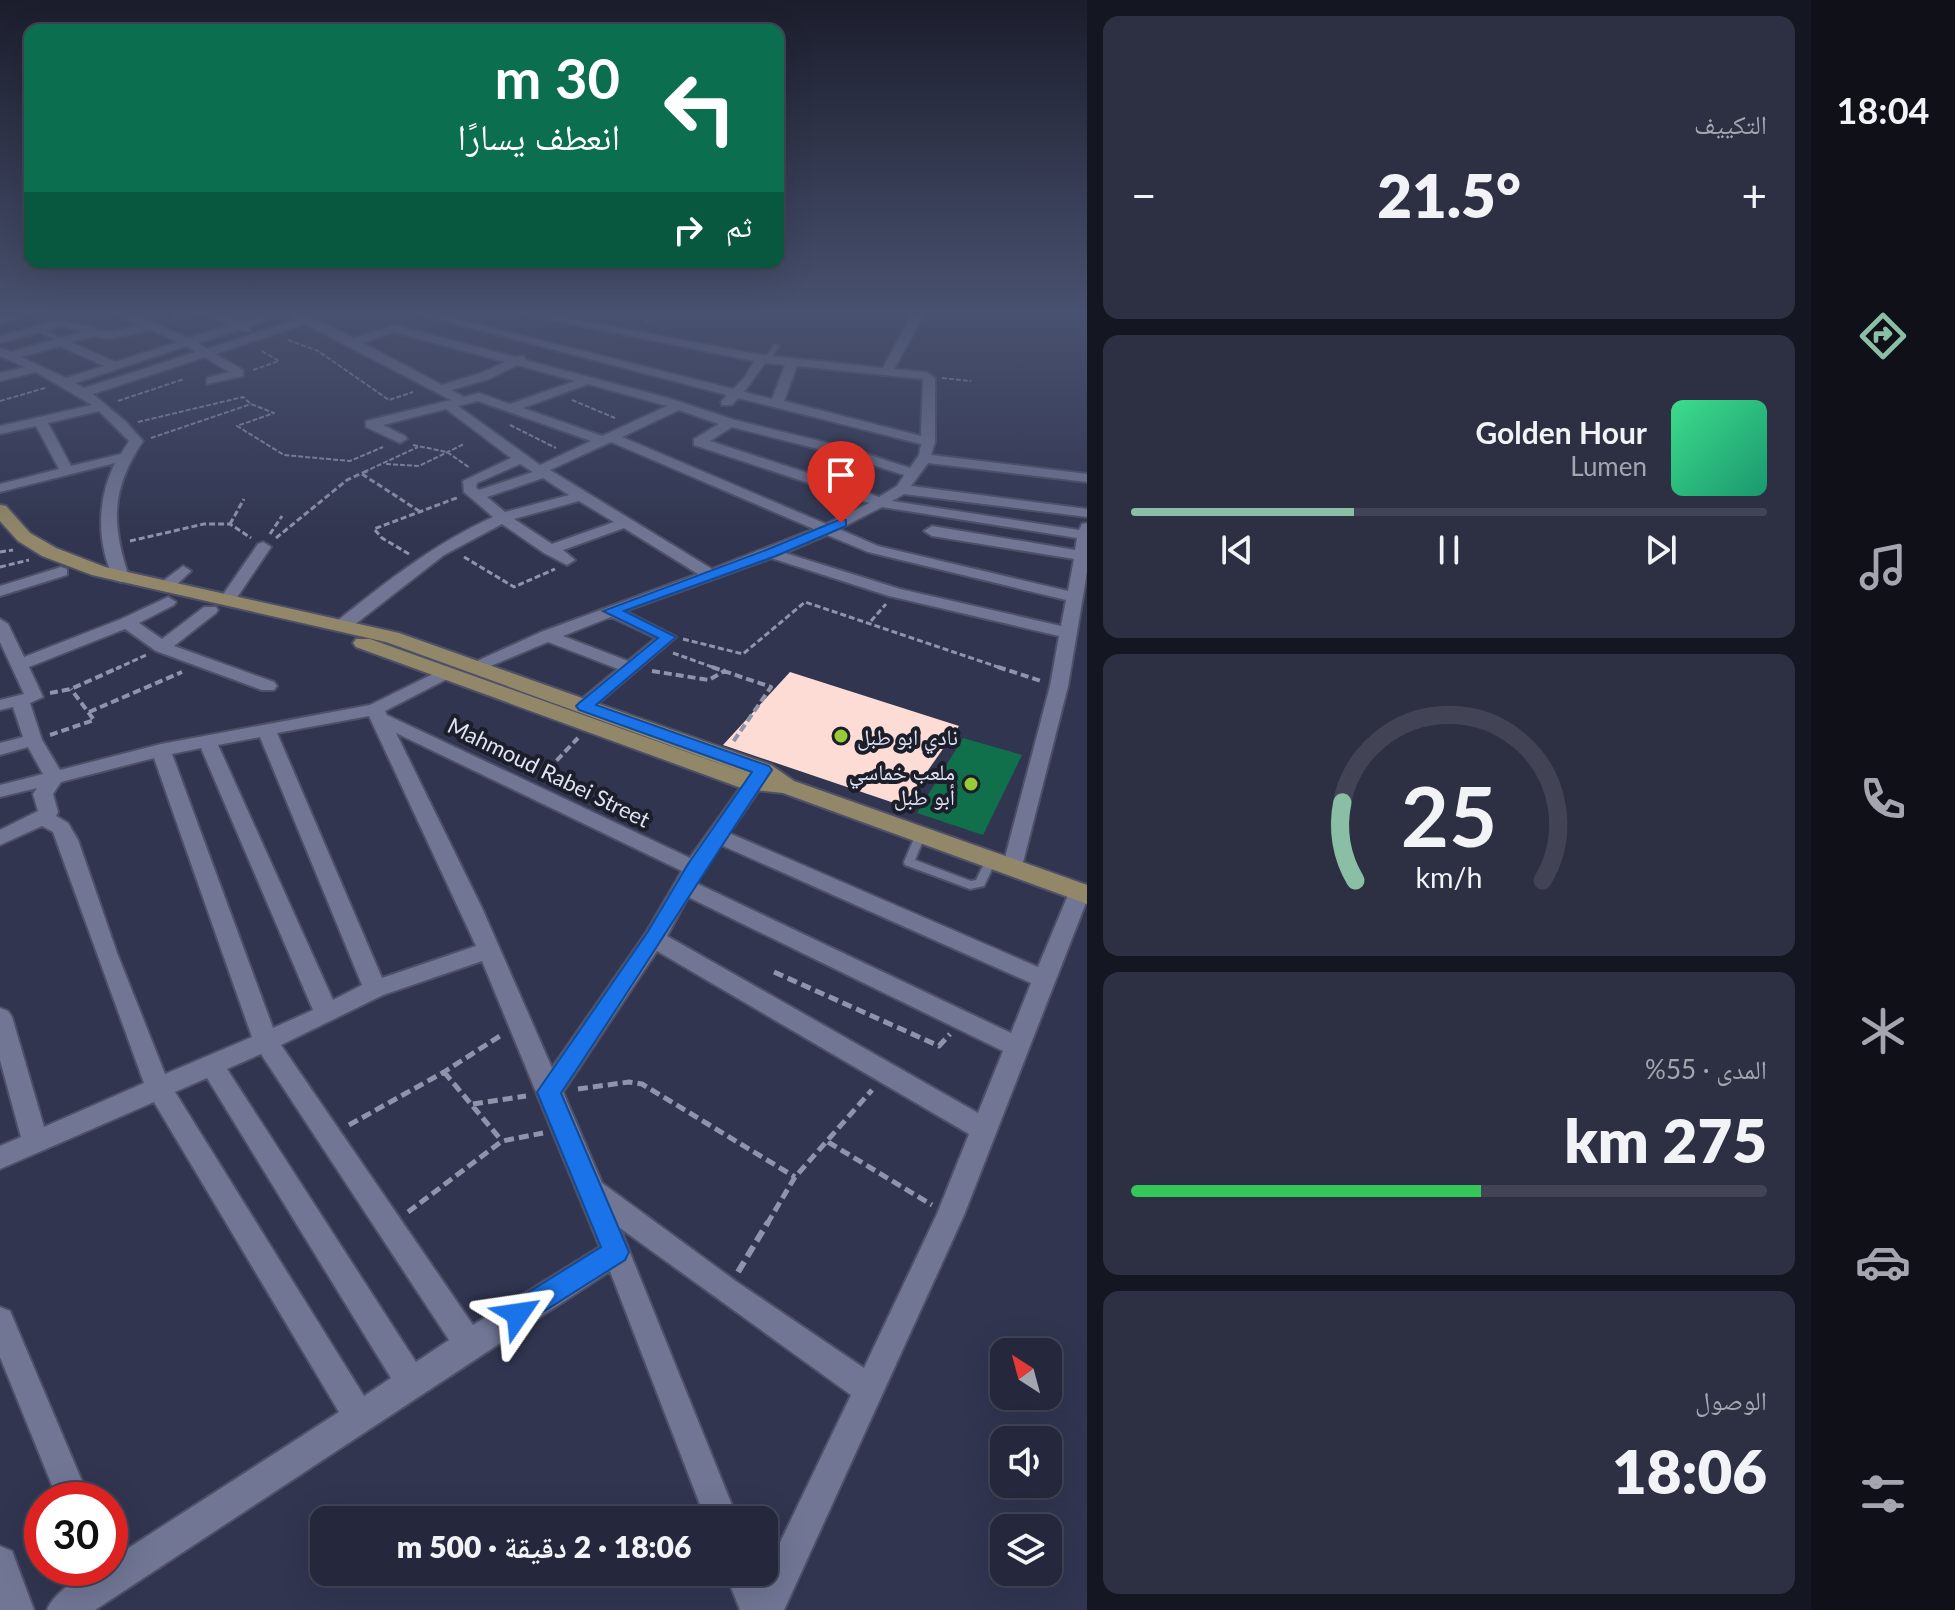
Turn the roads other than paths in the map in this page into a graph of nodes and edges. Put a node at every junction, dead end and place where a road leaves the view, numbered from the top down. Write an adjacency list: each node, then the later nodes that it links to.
1 (80, 389): 10 (street)
2 (95, 389): 10 (street)
3 (442, 389): 12 (street)
4 (563, 389): 17 (street)
5 (616, 389): 15 (street)
6 (716, 389): 11 (street)
7 (740, 389): 11 (street)
8 (782, 389): 14 (street)
9 (928, 389): 25 (street)
10 (86, 392): 16 (street)
11 (735, 394): 14 (street); 18 (street)
12 (462, 401): 13 (street); 17 (street)
13 (447, 404): 23 (street); 29 (street)
14 (776, 405): 25 (street)
15 (677, 406): 18 (street); 24 (street)
16 (100, 407): 19 (street); 26 (street)
17 (508, 409): 24 (street)
18 (711, 416): 20 (street)
19 (40, 420): 21 (street); 31 (street)
20 (730, 423): 22 (street); 27 (street)
21 (0, 430)
22 (789, 437): 27 (street); 30 (street)
23 (400, 439)
24 (607, 439): 32 (street); 45 (street)
25 (928, 442): 28 (street)
26 (124, 457): 31 (street); 58 (street)
27 (742, 458): 35 (street)
28 (924, 458): 33 (street); 34 (street)
29 (521, 459): 32 (street); 38 (street)
30 (865, 459): 33 (street); 35 (street)
31 (66, 470): 36 (street)
32 (543, 471): 38 (street); 39 (street)
33 (914, 474): 37 (street)
34 (1087, 478)
35 (821, 482): 40 (street)
36 (0, 488)
37 (902, 489): 40 (street); 42 (street)
38 (474, 494): 43 (street)
39 (581, 496): 43 (street); 44 (street)
40 (882, 503): 45 (street); 47 (street)
41 (0, 510): 58 (main road)
42 (1087, 513)
43 (503, 518): 50 (street); 66 (street)
44 (625, 523): 50 (street); 57 (street)
45 (825, 530): 52 (street); 61 (street)
46 (932, 531): 53 (street)
47 (1086, 531): 53 (street)
48 (0, 535): 51 (main road)
49 (263, 547): 62 (street)
50 (549, 550): 54 (street)
51 (18, 553): 56 (main road)
52 (771, 553): 57 (street); 67 (street)
53 (1082, 556): 61 (street)
54 (567, 560)
55 (183, 571): 60 (street)
56 (61, 572): 59 (street); 60 (main road)
57 (711, 575): 63 (street)
58 (121, 577): 60 (main road)
59 (0, 591)
60 (166, 594): 62 (main road); 64 (street)
61 (1074, 597): 67 (street)
62 (219, 605): 66 (main road); 69 (street); 73 (main road)
63 (611, 611): 68 (street); 72 (street)
64 (127, 623): 69 (street); 70 (street)
65 (0, 624): 70 (street)
66 (343, 625): 71 (main road)
67 (1068, 633): 90 (street)
68 (547, 636): 71 (street); 72 (street)
69 (162, 647): 74 (street)
70 (18, 665): 75 (street)
71 (475, 666): 78 (main road)
72 (630, 668): 78 (street)
73 (443, 674): 77 (street); 78 (main road)
74 (268, 686)
75 (20, 700): 76 (street); 80 (street)
76 (0, 705)
77 (378, 714): 79 (street); 91 (street, Mahmoud Rabei Street); 94 (street)
78 (587, 716): 85 (main road); 85 (main road)
79 (266, 729): 81 (street); 96 (street)
80 (33, 740): 82 (street); 84 (street)
81 (207, 741): 83 (street); 97 (street)
82 (0, 749)
83 (161, 750): 84 (street); 99 (street)
84 (54, 777): 86 (street); 87 (street)
85 (758, 777): 88 (street); 90 (main road)
86 (0, 791)
87 (43, 817): 89 (street); 102 (street)
88 (718, 836): 91 (street); 95 (street)
89 (0, 838)
90 (1002, 865): 92 (main road)
91 (689, 877): 93 (street); 100 (street, Mahmoud Rabei Street)
92 (1083, 894): 95 (street)
93 (654, 939): 103 (street); 104 (street)
94 (489, 950): 96 (street); 103 (street)
95 (1044, 979): 100 (street)
96 (375, 989): 97 (street)
97 (327, 1014): 99 (street)
98 (0, 1017): 105 (street)
99 (265, 1040): 101 (street); 110 (street)
100 (1017, 1047): 104 (street)
101 (211, 1064): 102 (street); 111 (street)
102 (158, 1087): 105 (street); 113 (street)
103 (549, 1092): 107 (street)
104 (983, 1129): 112 (street)
105 (36, 1142): 106 (street)
106 (0, 1158)
107 (592, 1191): 108 (street); 112 (street)
108 (616, 1252): 110 (street); 115 (street)
109 (0, 1321): 114 (street)
110 (469, 1344): 111 (street)
111 (411, 1382): 113 (street)
112 (870, 1390): 123 (street)
113 (358, 1415): 116 (street)
114 (67, 1482)
115 (716, 1506)
116 (128, 1560)
117 (0, 1563): 120 (street)
118 (91, 1586): 121 (street)
119 (748, 1586): 122 (street)
120 (17, 1610)
121 (64, 1610)
122 (757, 1610)
123 (766, 1610)

